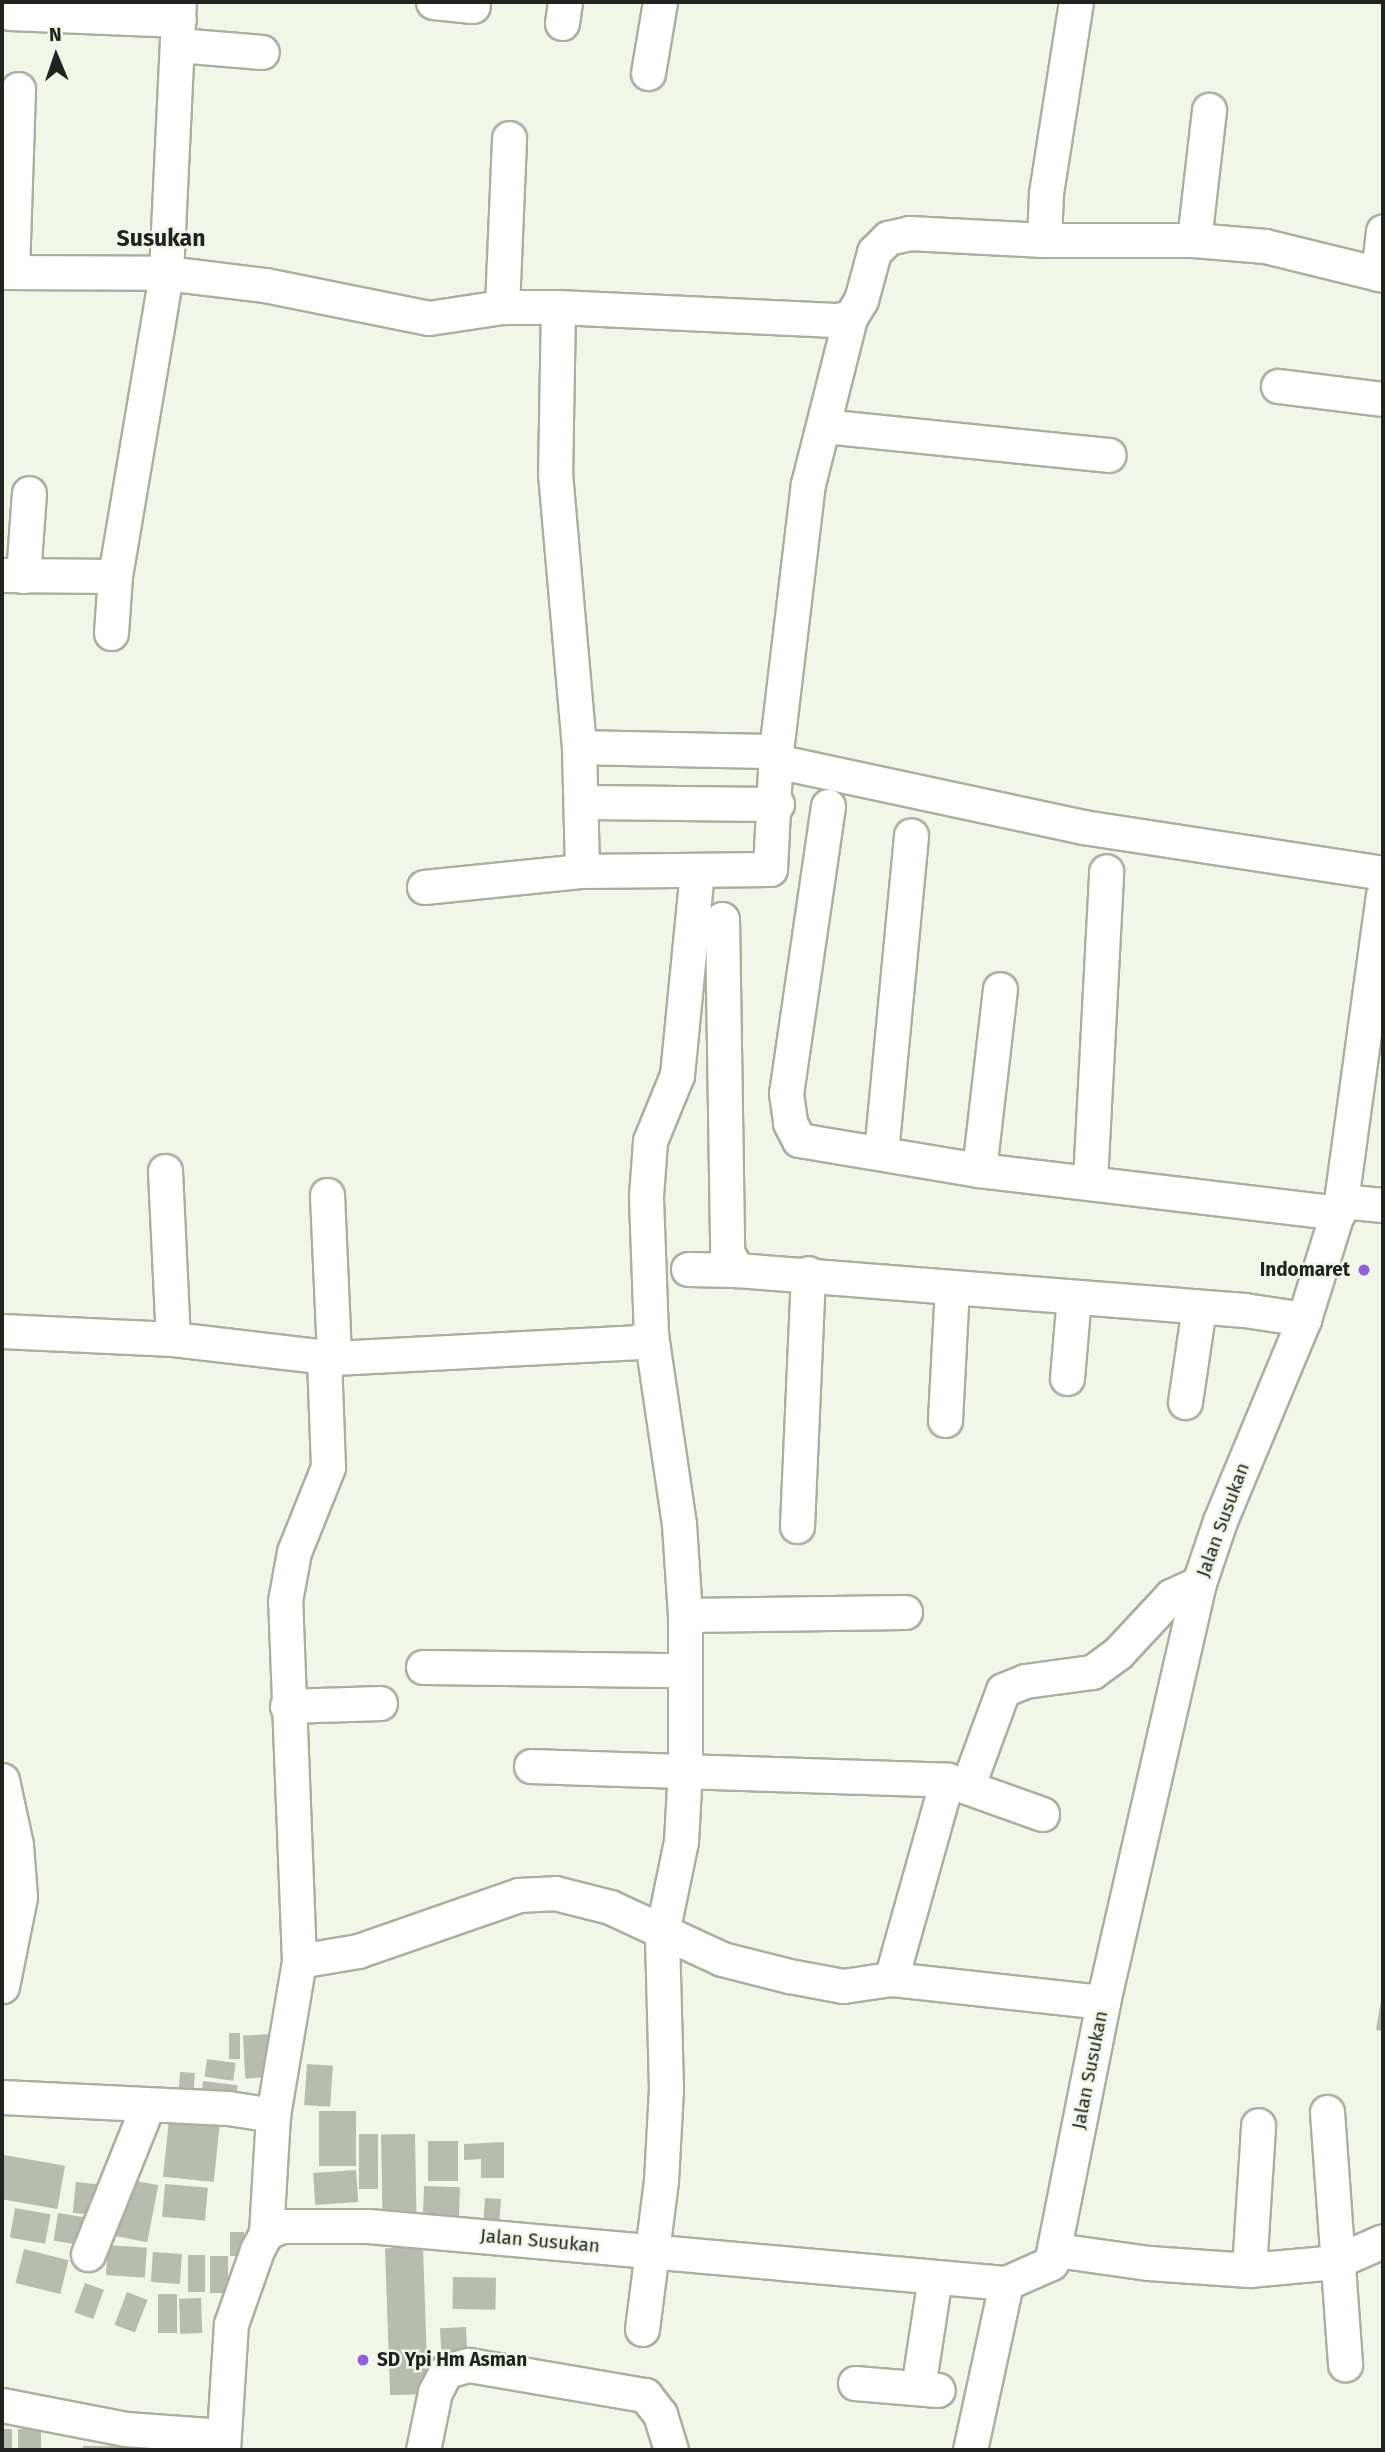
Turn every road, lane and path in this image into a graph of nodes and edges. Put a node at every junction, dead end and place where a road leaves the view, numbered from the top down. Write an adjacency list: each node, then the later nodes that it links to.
1 (433, 2): 4 (street)
2 (660, 2): 8 (street)
3 (1076, 2): 13 (street)
4 (472, 6)
5 (10, 13): 6 (street)
6 (179, 22): 7 (street); 16 (street)
7 (262, 52)
8 (648, 73)
9 (18, 89): 15 (street)
10 (1209, 110): 14 (street)
11 (509, 138): 18 (street)
12 (1383, 231): 17 (street)
13 (1044, 240): 14 (street); 20 (street)
14 (1194, 240): 17 (street)
15 (7, 272): 16 (street)
16 (166, 273): 18 (street); 27 (street)
17 (1381, 274)
18 (502, 307): 19 (street)
19 (558, 307): 20 (street); 29 (street)
20 (850, 318): 23 (street)
21 (1278, 386): 22 (street)
22 (1383, 399)
23 (824, 426): 24 (street); 30 (street)
24 (1109, 455)
25 (29, 494): 26 (street)
26 (12, 575): 27 (street)
27 (115, 576): 28 (street)
28 (111, 633)
29 (579, 747): 30 (street); 31 (street)
30 (776, 756): 32 (street); 38 (street)
31 (581, 802): 32 (street); 35 (street)
32 (777, 804): 36 (street)
33 (828, 806): 43 (street)
34 (911, 835): 43 (street)
35 (582, 870): 36 (street); 39 (street)
36 (697, 871): 58 (street)
37 (1106, 871): 46 (street)
38 (1383, 873)
39 (424, 887)
40 (1382, 910): 49 (street, Jalan Susukan)
41 (722, 919): 51 (street)
42 (1000, 989): 44 (street)
43 (881, 1153): 44 (street)
44 (979, 1170): 46 (street)
45 (165, 1171): 59 (street)
46 (1090, 1181): 49 (street)
47 (327, 1195): 60 (street)
48 (1383, 1205): 49 (street)
49 (1340, 1207): 56 (street, Jalan Susukan)
50 (688, 1269): 51 (street)
51 (737, 1270): 52 (street)
52 (808, 1273): 53 (street); 64 (street)
53 (952, 1287): 54 (street); 63 (street)
54 (1074, 1297): 55 (street); 61 (street)
55 (1199, 1307): 56 (street); 62 (street)
56 (1304, 1319): 65 (street, Jalan Susukan)
57 (2, 1331): 59 (street)
58 (651, 1335): 60 (street); 67 (street)
59 (173, 1339): 60 (street)
60 (329, 1357): 71 (street)
61 (1067, 1378)
62 (1185, 1402)
63 (945, 1420)
64 (797, 1526)
65 (1199, 1583): 75 (street); 81 (street, Jalan Susukan)
66 (905, 1612): 67 (street)
67 (685, 1615): 69 (street)
68 (423, 1667): 69 (street)
69 (685, 1670): 73 (street)
70 (380, 1703): 71 (street)
71 (287, 1706): 78 (street)
72 (531, 1766): 73 (street)
73 (685, 1770): 75 (street); 77 (street)
74 (2, 1780): 80 (street)
75 (958, 1782): 76 (street); 79 (street)
76 (1042, 1814)
77 (662, 1933): 78 (street); 79 (street); 89 (street)
78 (299, 1961): 85 (street)
79 (891, 1979): 81 (street)
80 (2, 1986)
81 (1103, 2002): 90 (street, Jalan Susukan)
82 (2, 2097): 83 (street)
83 (146, 2107): 85 (street); 91 (street)
84 (1327, 2112): 92 (street)
85 (273, 2115): 87 (street)
86 (1258, 2125): 93 (street)
87 (266, 2232): 89 (street, Jalan Susukan); 100 (street)
88 (1383, 2241): 92 (street)
89 (651, 2250): 94 (street, Jalan Susukan); 96 (street)
90 (1056, 2250): 93 (street); 95 (street, Jalan Susukan)
91 (88, 2254)
92 (1335, 2262): 93 (street); 97 (street)
93 (1249, 2270)
94 (935, 2277): 95 (street, Jalan Susukan); 98 (street)
95 (1006, 2283): 103 (street)
96 (642, 2329)
97 (1345, 2364)
98 (855, 2383)
99 (2, 2404): 100 (street)
100 (223, 2443)
101 (423, 2450): 102 (street)
102 (671, 2450)
103 (970, 2450)

